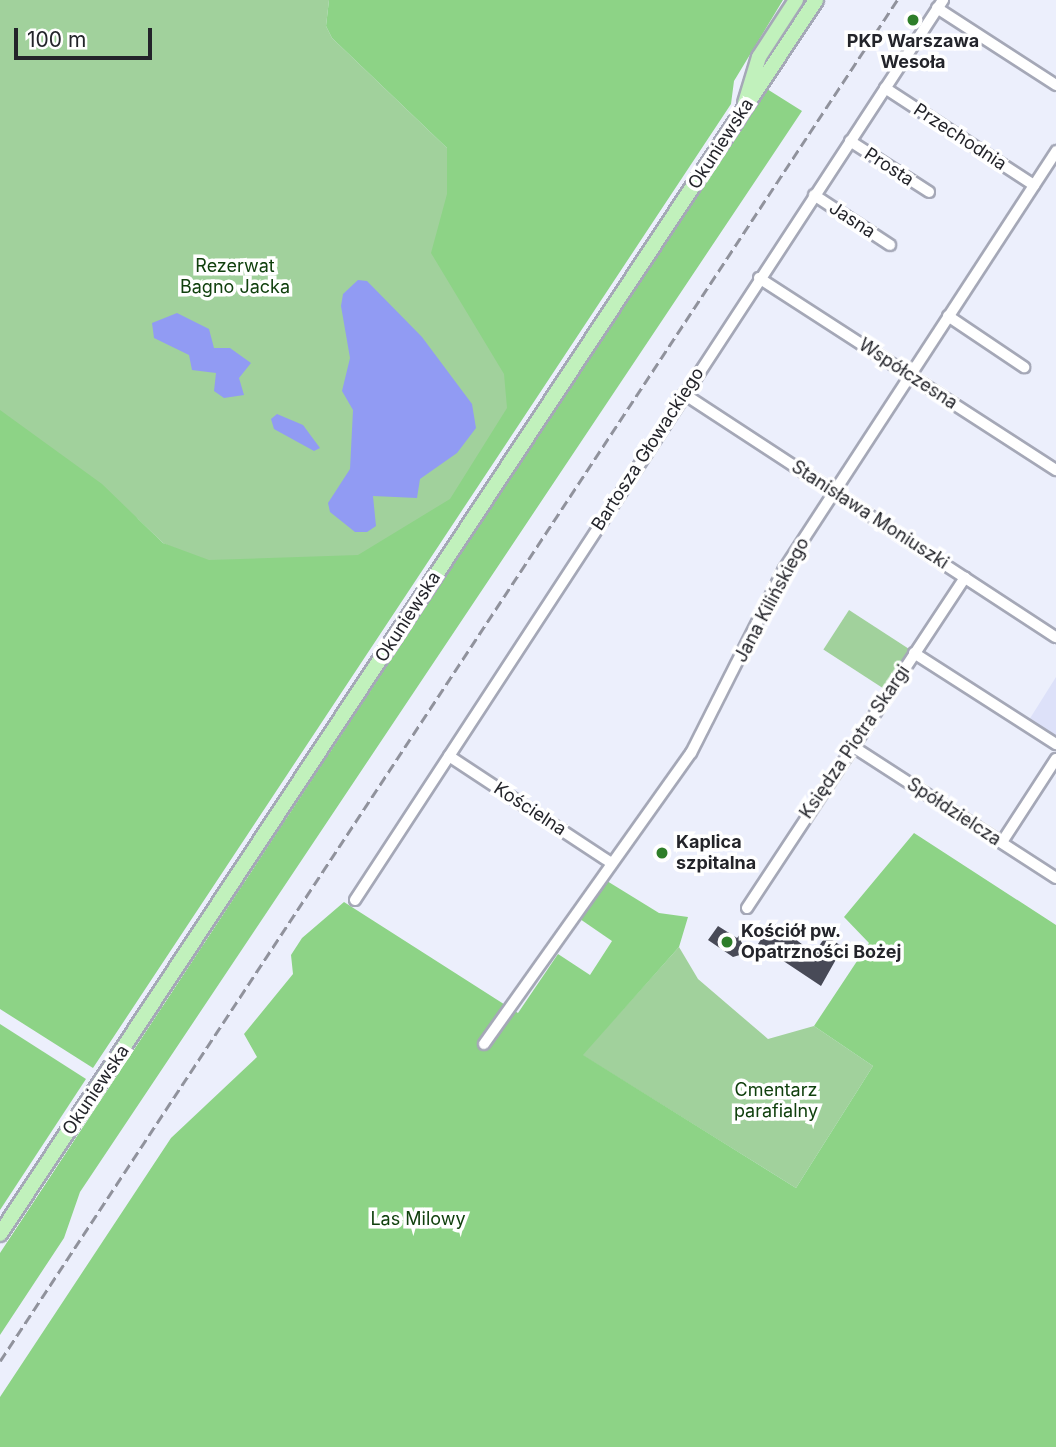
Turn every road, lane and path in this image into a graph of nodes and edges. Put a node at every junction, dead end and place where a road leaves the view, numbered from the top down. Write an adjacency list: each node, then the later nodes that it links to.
1 (796, 0): 6 (main road)
2 (816, 0): 6 (main road, Okuniewska)
3 (940, 4): 4 (street); 5 (street, Bartosza Głowackiego)
4 (1056, 85)
5 (885, 88): 7 (street, Bartosza Głowackiego); 9 (street, Przechodnia)
6 (744, 108): 33 (main road, Okuniewska)
7 (850, 141): 10 (street, Prosta); 11 (street, Bartosza Głowackiego)
8 (1056, 151): 9 (street, Jana Kilińskiego)
9 (1034, 185): 14 (street, Jana Kilińskiego)
10 (929, 192)
11 (814, 195): 12 (street, Jasna); 13 (street, Bartosza Głowackiego)
12 (890, 245)
13 (760, 278): 16 (street, Współczesna); 17 (street, Bartosza Głowackiego)
14 (948, 316): 15 (street); 16 (street, Jana Kilińskiego)
15 (1024, 367)
16 (909, 375): 18 (street, Współczesna); 19 (street, Jana Kilińskiego)
17 (684, 394): 19 (street, Stanisława Moniuszki); 25 (street, Bartosza Głowackiego)
18 (1056, 470)
19 (834, 491): 20 (street, Stanisława Moniuszki); 28 (street, Jana Kilińskiego)
20 (965, 577): 21 (street, Stanisława Moniuszki); 22 (street, Księdza Piotra Skargi)
21 (1056, 637)
22 (914, 653): 23 (street); 24 (street, Księdza Piotra Skargi)
23 (1056, 744)
24 (852, 746): 27 (street, Spółdzielcza); 31 (street, Księdza Piotra Skargi)
25 (449, 756): 28 (street, Kościelna); 30 (street, Bartosza Głowackiego)
26 (1056, 759): 27 (street)
27 (1002, 842): 29 (street, Spółdzielcza)
28 (611, 863): 32 (street, Jana Kilińskiego)
29 (1056, 877)
30 (355, 900)
31 (747, 908)
32 (484, 1044)
33 (0, 1234)

